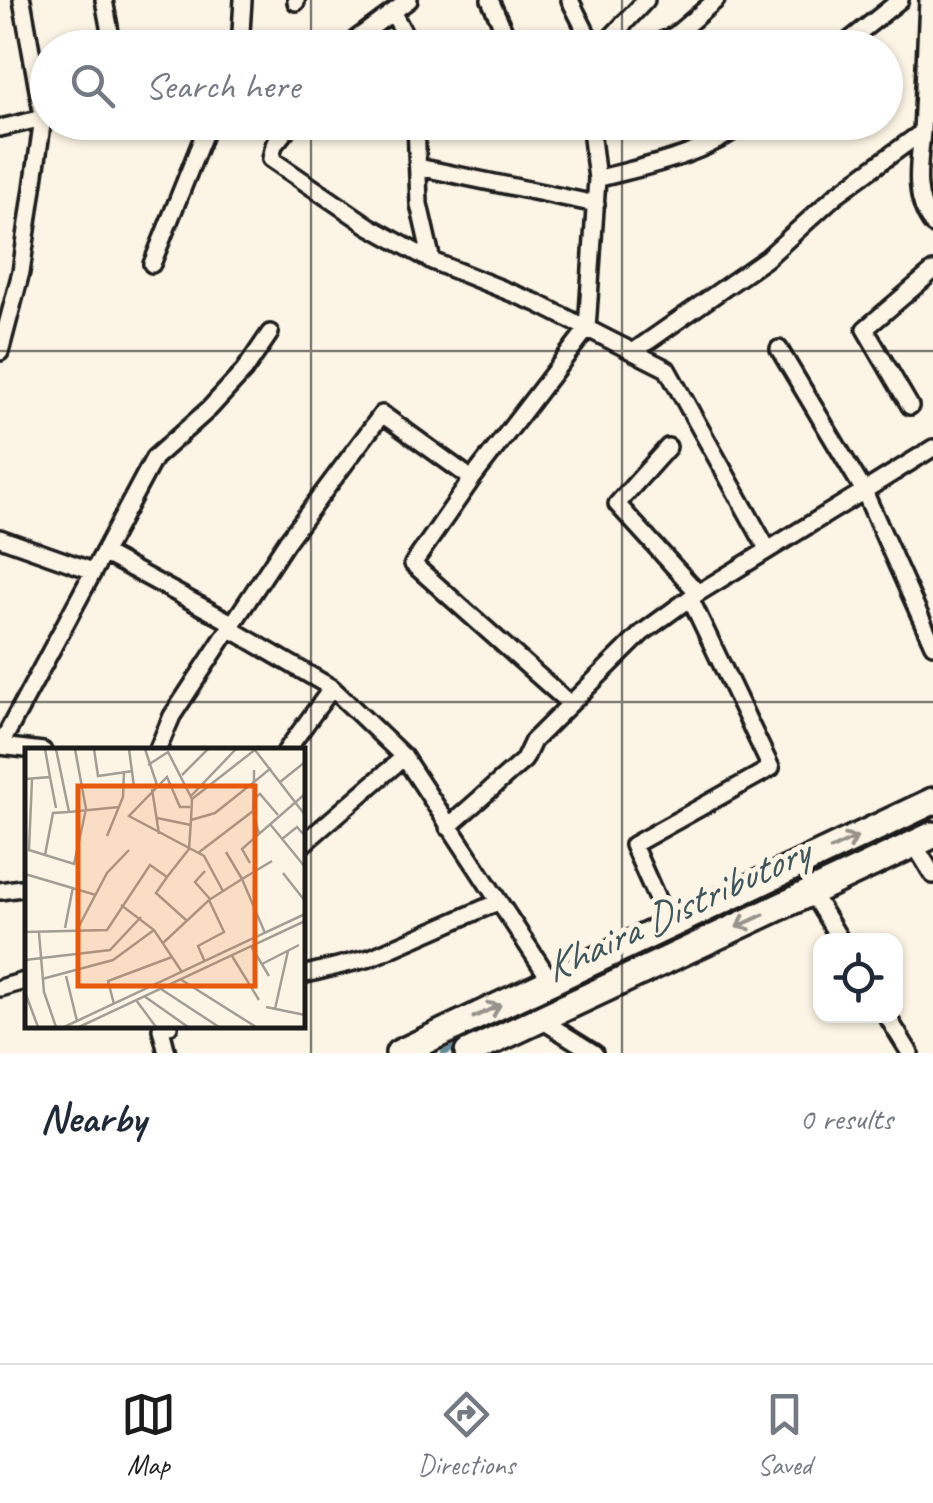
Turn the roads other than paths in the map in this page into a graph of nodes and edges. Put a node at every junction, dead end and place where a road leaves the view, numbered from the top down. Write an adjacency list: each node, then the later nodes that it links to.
1 (22, 0): 21 (street)
2 (104, 0): 12 (street)
3 (244, 0): 13 (street)
4 (408, 0): 11 (street)
5 (490, 0): 16 (street)
6 (570, 0): 17 (street)
7 (646, 0): 18 (street)
8 (716, 0): 19 (street)
9 (900, 0): 20 (street)
10 (928, 0): 22 (street)
11 (393, 13): 14 (street); 15 (street)
12 (110, 30)
13 (242, 30)
14 (368, 30)
15 (402, 30)
16 (504, 30)
17 (588, 30)
18 (616, 30)
19 (680, 30)
20 (862, 30)
21 (30, 41)
22 (929, 64): 25 (street)
23 (30, 121): 24 (street)
24 (0, 128)
25 (922, 132): 35 (street); 43 (street)
26 (42, 140): 42 (street)
27 (202, 140): 37 (street)
28 (278, 140): 36 (street)
29 (417, 140): 32 (street)
30 (592, 140): 33 (street)
31 (724, 140): 33 (street)
32 (418, 167): 34 (street); 36 (street)
33 (597, 179): 34 (street)
34 (596, 204): 39 (street)
35 (933, 225)
36 (432, 261): 39 (street)
37 (152, 264)
38 (933, 271): 44 (street)
39 (588, 329): 43 (street); 47 (street)
40 (270, 334): 51 (street)
41 (779, 349): 48 (street)
42 (0, 352)
43 (633, 352): 50 (street)
44 (910, 406)
45 (668, 447): 53 (street)
46 (933, 448): 48 (street)
47 (472, 479): 54 (street); 57 (street)
48 (864, 491): 50 (street); 55 (street)
49 (0, 538): 52 (street)
50 (768, 550): 53 (street)
51 (102, 553): 52 (street); 54 (street)
52 (93, 571): 58 (street)
53 (694, 596): 57 (street); 72 (street)
54 (230, 625): 56 (street); 60 (street)
55 (933, 645)
56 (332, 688): 61 (street); 62 (street)
57 (570, 704): 64 (street)
58 (0, 746): 59 (street)
59 (25, 748)
60 (158, 748)
61 (287, 748)
62 (404, 758): 64 (street); 66 (street)
63 (933, 800): 72 (main road, one-way to 63)
64 (448, 827): 71 (street)
65 (924, 840): 67 (street); 70 (main road)
66 (305, 842)
67 (933, 876)
68 (25, 887): 69 (street)
69 (0, 890)
70 (811, 892): 73 (street); 78 (main road, one-way to 78)
71 (498, 902): 74 (street); 76 (street)
72 (669, 926): 76 (main road)
73 (837, 933)
74 (305, 974)
75 (25, 981): 77 (street)
76 (551, 981): 82 (main road, one-way to 76)
77 (0, 988)
78 (540, 1019): 83 (main road); 84 (street)
79 (891, 1023): 85 (street)
80 (164, 1028): 81 (street)
81 (167, 1053)
82 (399, 1053)
83 (468, 1053)
84 (594, 1053)
85 (910, 1053)

